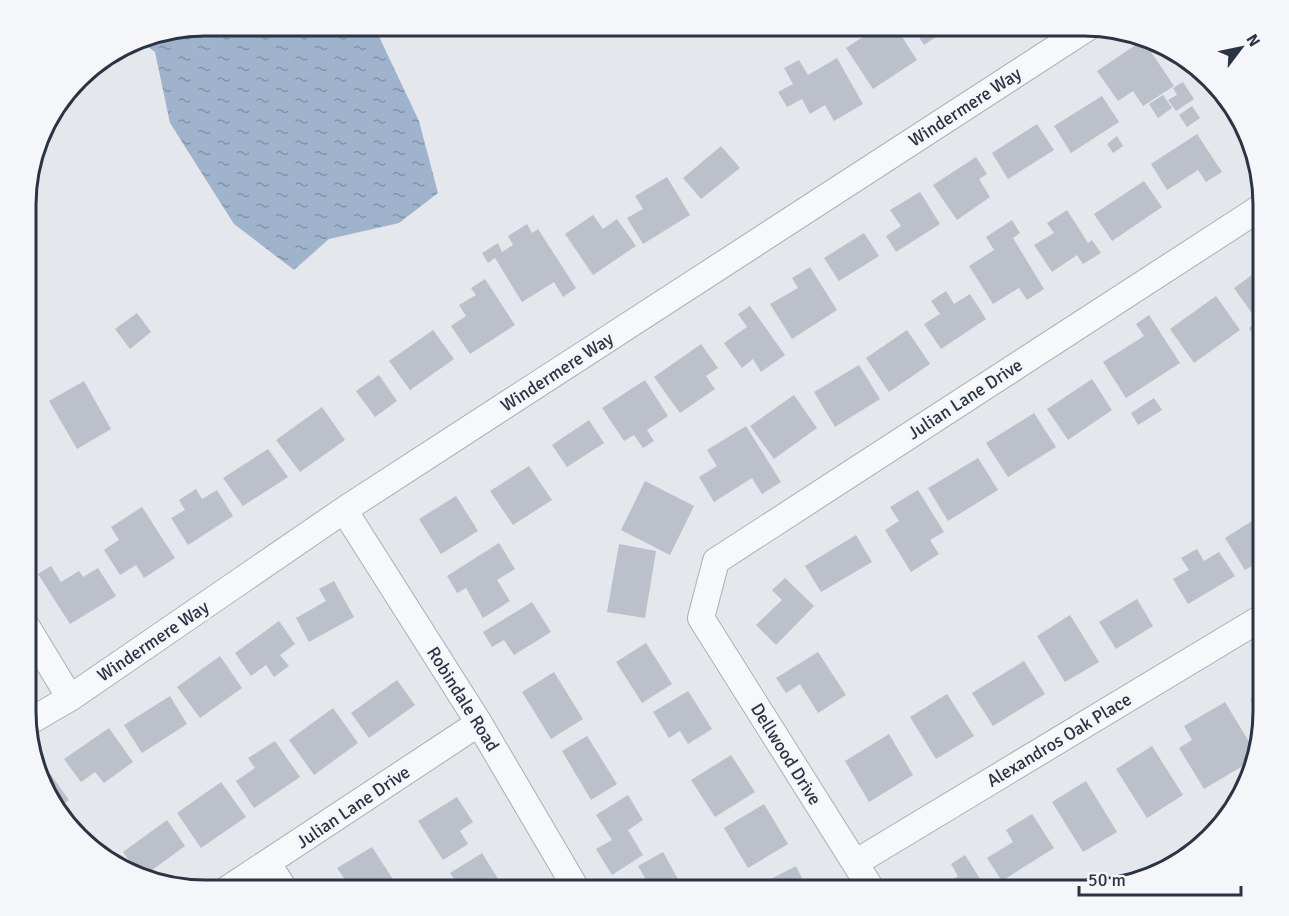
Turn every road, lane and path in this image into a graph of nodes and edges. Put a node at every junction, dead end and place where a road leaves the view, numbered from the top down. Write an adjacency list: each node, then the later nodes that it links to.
1 (1075, 36): 3 (street, Windermere Way)
2 (1253, 212): 4 (street, Julian Lane Drive)
3 (344, 510): 7 (street, Windermere Way); 9 (street, Robindale Road)
4 (701, 618): 11 (street, Dellwood Drive)
5 (1253, 623): 11 (street, Alexandros Oak Place)
6 (36, 642): 7 (street)
7 (70, 698): 8 (street, Windermere Way)
8 (36, 718)
9 (478, 723): 10 (street, Julian Lane Drive); 14 (street, Robindale Road)
10 (268, 864): 12 (street, Julian Lane Drive); 13 (street)
11 (855, 864): 15 (street, Dellwood Drive)
12 (242, 880)
13 (278, 880)
14 (571, 880)
15 (865, 880)

